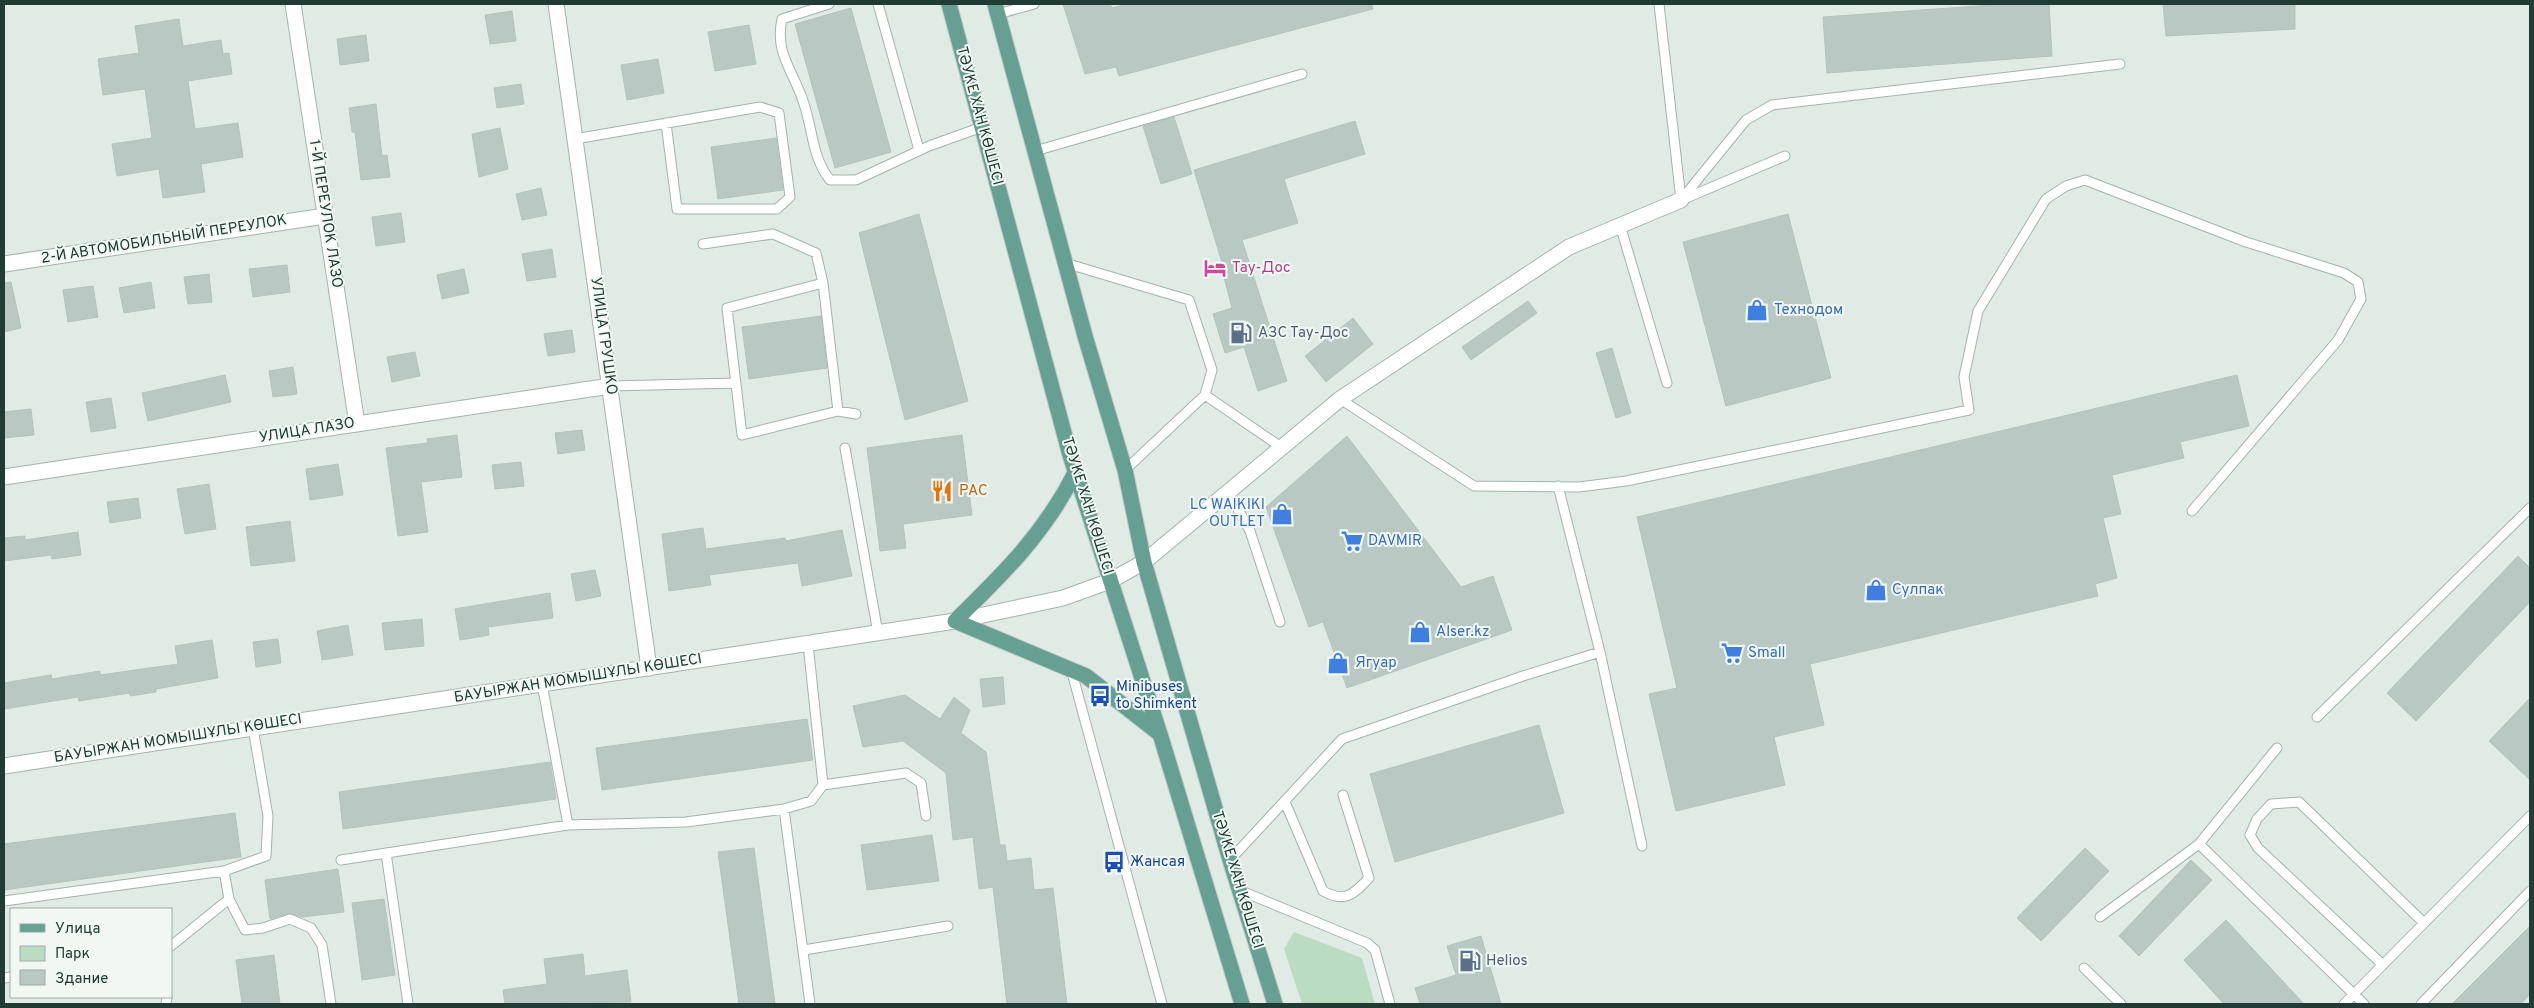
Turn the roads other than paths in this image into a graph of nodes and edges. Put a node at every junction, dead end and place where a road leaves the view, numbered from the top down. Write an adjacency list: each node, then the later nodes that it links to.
1 (293, 4): 18 (street, 1-Й ПЕРЕУЛОК ЛАЗО)
2 (556, 4): 13 (street, УЛИЦА ГРУШКО)
3 (829, 4): 14 (lane)
4 (878, 4): 14 (lane)
5 (949, 4): 12 (main road, ТӘУКЕ ХАН КӨШЕСІ)
6 (1034, 4): 8 (lane)
7 (1659, 4): 17 (lane)
8 (997, 9): 15 (main road, ТӘУКЕ ХАН КӨШЕСІ)
9 (2120, 64): 17 (lane)
10 (1302, 74): 15 (lane)
11 (666, 123): 11 (lane); 13 (lane)
12 (982, 127): 14 (lane); 35 (main road, ТӘУКЕ ХАН КӨШЕСІ)
13 (575, 139): 26 (street, УЛИЦА ГРУШКО)
14 (919, 150)
15 (1035, 151): 21 (main road, ТӘУКЕ ХАН КӨШЕСІ)
16 (1785, 156): 17 (lane)
17 (1681, 200): 19 (street, БАУЫРЖАН МОМЫШҰЛЫ КӨШЕСІ)
18 (325, 216): 22 (street, 2-Й АВТОМОБИЛЬНЫЙ ПЕРЕУЛОК); 31 (street, 1-Й ПЕРЕУЛОК ЛАЗО)
19 (1620, 225): 25 (lane); 28 (street, БАУЫРЖАН МОМЫШҰЛЫ КӨШЕСІ)
20 (703, 244): 23 (lane)
21 (1065, 263): 27 (lane); 34 (main road, ТӘУКЕ ХАН КӨШЕСІ)
22 (4, 264)
23 (823, 283): 24 (lane); 29 (lane)
24 (736, 383): 26 (lane); 29 (lane)
25 (1667, 383)
26 (610, 386): 31 (street, УЛИЦА ЛАЗО); 48 (street, УЛИЦА ГРУШКО)
27 (1205, 395): 32 (lane); 34 (lane)
28 (1340, 398): 32 (street, БАУЫРЖАН МОМЫШҰЛЫ КӨШЕСІ); 37 (lane)
29 (838, 411): 30 (lane)
30 (856, 414)
31 (357, 424): 36 (street, УЛИЦА ЛАЗО)
32 (1280, 447): 38 (street, БАУЫРЖАН МОМЫШҰЛЫ КӨШЕСІ)
33 (845, 448): 45 (lane)
34 (1125, 470): 41 (main road, ТӘУКЕ ХАН КӨШЕСІ)
35 (1076, 471): 42 (main road, ТӘУКЕ ХАН КӨШЕСІ); 43 (main road)
36 (4, 477)
37 (1558, 486): 40 (lane); 47 (lane)
38 (1228, 491): 41 (street, БАУЫРЖАН МОМЫШҰЛЫ КӨШЕСІ); 44 (lane)
39 (2530, 508): 51 (lane)
40 (2192, 510)
41 (1144, 562): 42 (street, БАУЫРЖАН МОМЫШҰЛЫ КӨШЕСІ); 67 (main road, ТӘУКЕ ХАН КӨШЕСІ)
42 (1110, 581): 43 (street, БАУЫРЖАН МОМЫШҰЛЫ КӨШЕСІ); 53 (main road, ТӘУКЕ ХАН КӨШЕСІ)
43 (955, 621): 45 (street, БАУЫРЖАН МОМЫШҰЛЫ КӨШЕСІ); 49 (main road)
44 (1280, 622)
45 (878, 633): 46 (street, БАУЫРЖАН МОМЫШҰЛЫ КӨШЕСІ)
46 (808, 644): 48 (street, БАУЫРЖАН МОМЫШҰЛЫ КӨШЕСІ); 56 (lane)
47 (1600, 652): 58 (lane); 64 (lane)
48 (649, 668): 50 (street, БАУЫРЖАН МОМЫШҰЛЫ КӨШЕСІ)
49 (1071, 669): 53 (main road); 84 (lane)
50 (542, 684): 52 (street, БАУЫРЖАН МОМЫШҰЛЫ КӨШЕСІ); 62 (lane)
51 (2317, 717)
52 (253, 728): 55 (street, БАУЫРЖАН МОМЫШҰЛЫ КӨШЕСІ); 68 (lane)
53 (1160, 734): 85 (main road, ТӘУКЕ ХАН КӨШЕСІ)
54 (2277, 748): 63 (lane)
55 (4, 766)
56 (823, 785): 59 (lane); 60 (lane)
57 (1343, 795): 58 (lane)
58 (1285, 802): 67 (lane)
59 (784, 809): 62 (lane); 77 (lane)
60 (926, 816)
61 (2530, 816): 74 (lane)
62 (568, 825): 65 (lane)
63 (2199, 844): 73 (lane); 80 (lane)
64 (1642, 846)
65 (386, 853): 66 (lane); 82 (lane)
66 (341, 860)
67 (1230, 860): 69 (main road, ТӘУКЕ ХАН КӨШЕСІ)
68 (224, 871): 71 (lane); 72 (lane)
69 (1239, 890): 86 (main road, ТӘУКЕ ХАН КӨШЕСІ); 87 (lane)
70 (2530, 891): 91 (lane)
71 (229, 899): 76 (lane); 81 (lane)
72 (4, 901)
73 (2100, 917)
74 (2424, 923): 78 (lane); 78 (lane)
75 (948, 926): 77 (lane)
76 (172, 945)
77 (804, 950): 83 (lane)
78 (2383, 965): 80 (lane)
79 (2084, 968): 88 (lane)
80 (2354, 994): 89 (lane); 90 (lane)
81 (331, 1004)
82 (408, 1004)
83 (810, 1004)
84 (1162, 1004)
85 (1242, 1004)
86 (1275, 1004)
87 (1390, 1004)
88 (2122, 1004)
89 (2344, 1004)
90 (2364, 1004)
91 (2421, 1004)

